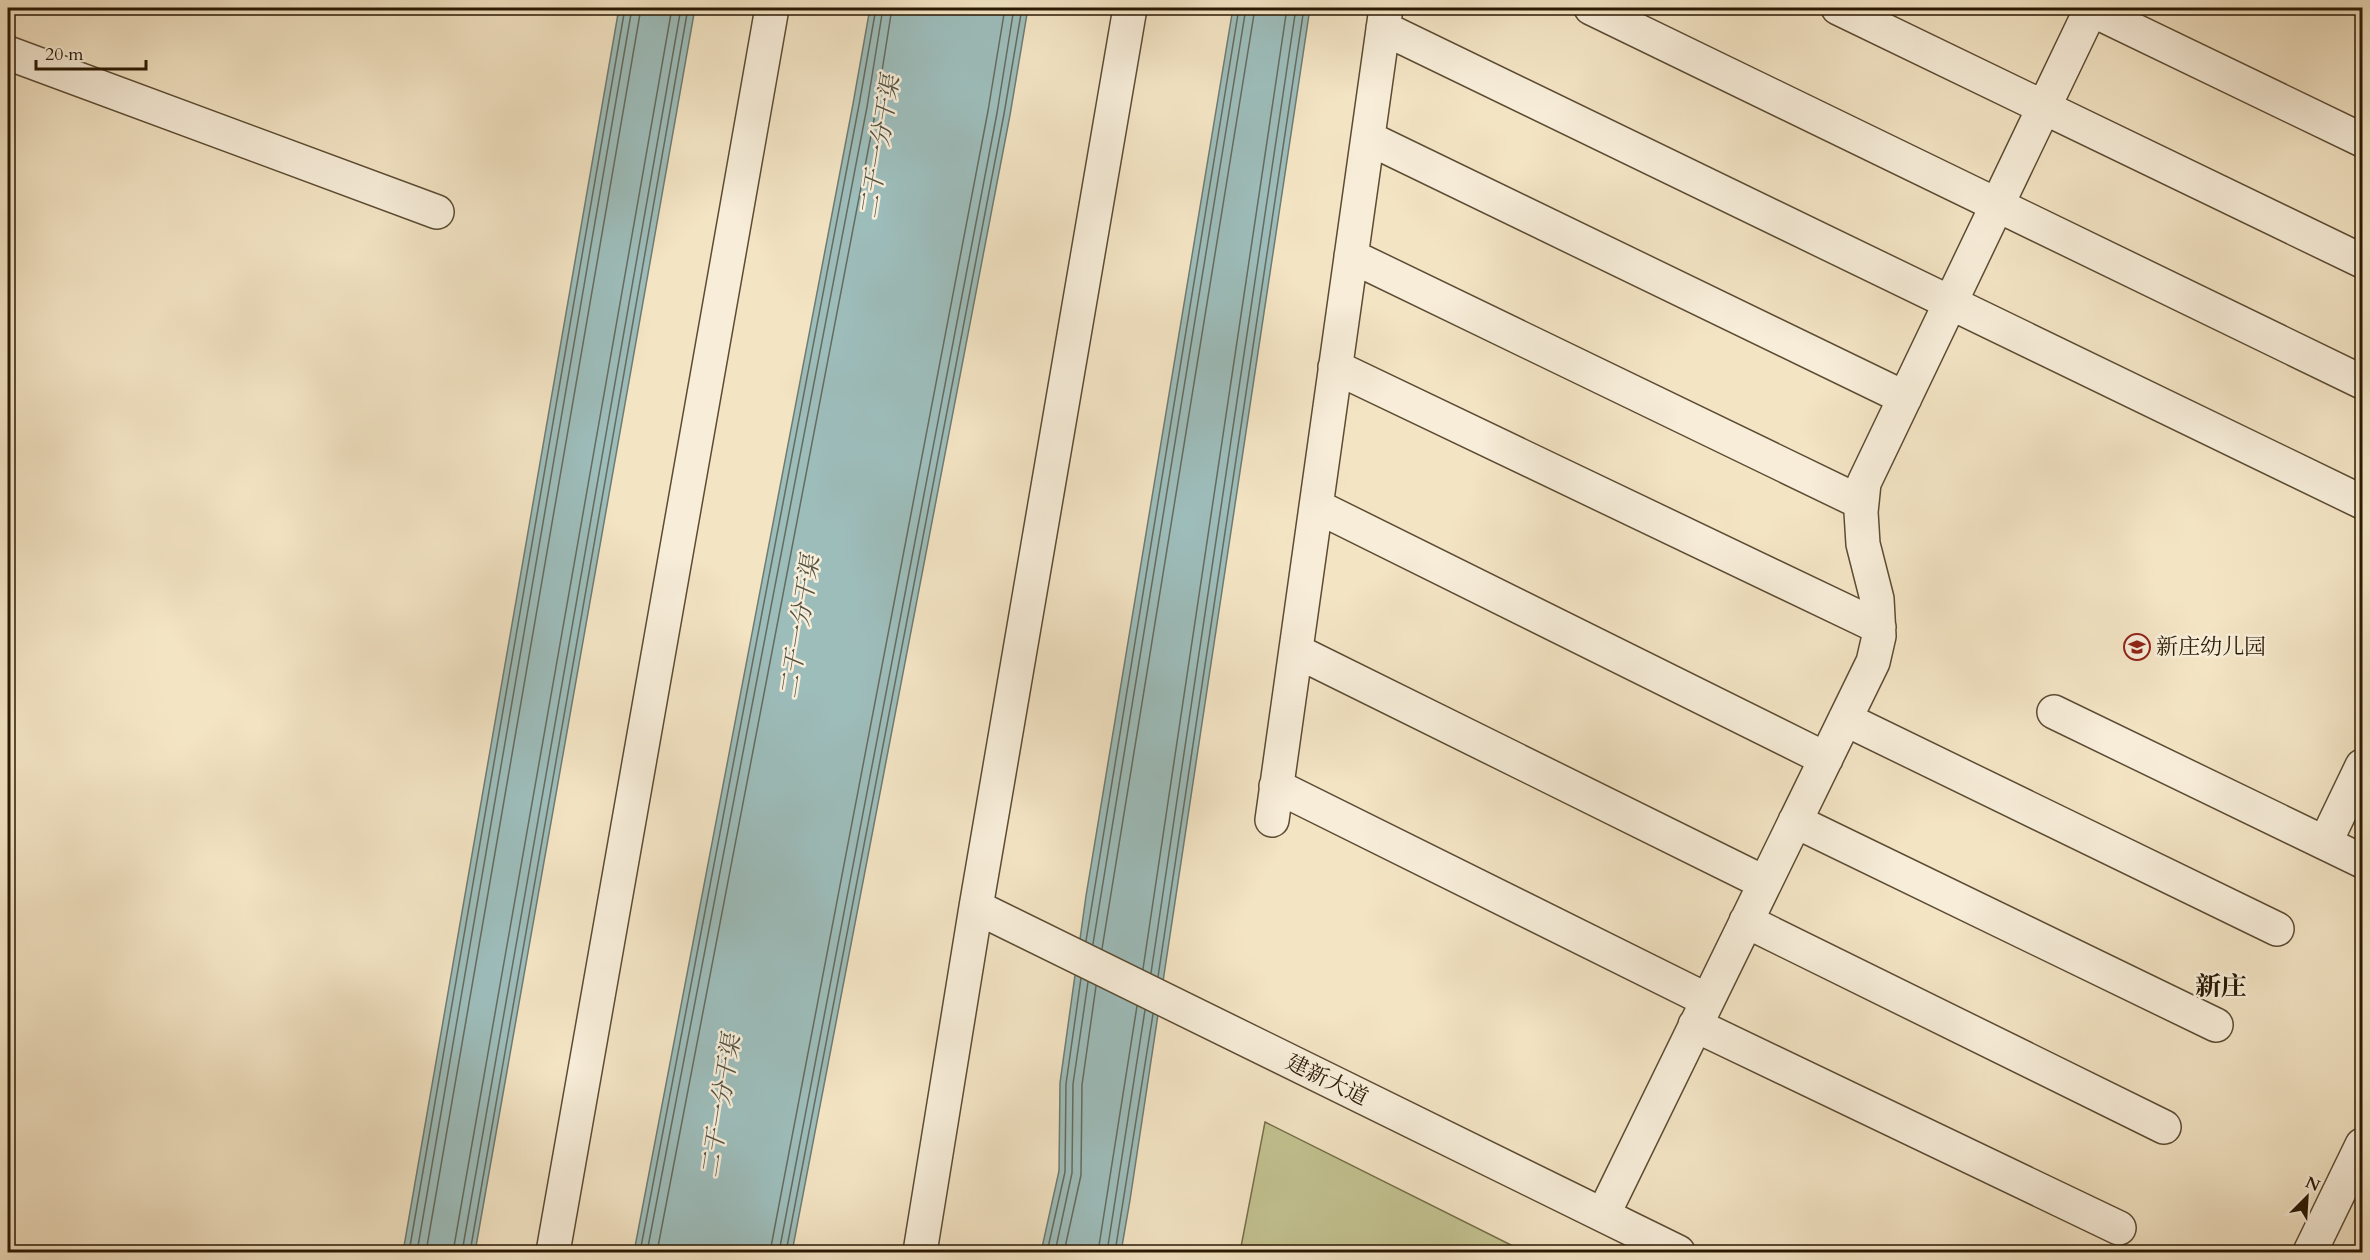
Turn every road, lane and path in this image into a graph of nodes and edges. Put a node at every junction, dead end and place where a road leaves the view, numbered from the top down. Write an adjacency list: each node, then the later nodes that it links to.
1 (772, 8): 43 (street)
2 (1130, 8): 34 (street)
3 (1591, 8): 11 (street)
4 (1838, 8): 8 (street)
5 (2089, 8): 8 (street); 10 (street)
6 (1385, 18): 9 (street); 15 (street)
7 (8, 53): 12 (street)
8 (2044, 107): 11 (street); 14 (street)
9 (1368, 138): 13 (street); 18 (street)
10 (2362, 140)
11 (1997, 205): 15 (street); 17 (street)
12 (437, 212)
13 (1351, 256): 16 (street); 20 (street)
14 (2362, 261)
15 (1951, 303): 18 (street); 19 (street)
16 (1335, 367): 21 (street); 22 (street)
17 (2362, 382)
18 (1905, 398): 20 (street)
19 (2362, 502)
20 (1862, 503): 22 (street)
21 (1316, 506): 23 (street); 26 (street)
22 (1879, 627): 25 (street)
23 (1296, 651): 28 (street); 33 (street)
24 (2054, 712): 31 (street)
25 (1845, 719): 26 (street); 36 (street)
26 (1826, 759): 30 (street)
27 (2362, 766): 31 (street)
28 (1276, 786): 29 (street); 37 (street)
29 (1272, 820)
30 (1795, 821): 33 (street); 38 (street)
31 (2325, 843): 32 (street)
32 (2362, 861)
33 (1765, 883): 35 (street)
34 (976, 907): 41 (street, 建新大道); 44 (street)
35 (1746, 921): 37 (street); 39 (street)
36 (2277, 929)
37 (1701, 1013): 41 (street); 42 (street)
38 (2216, 1025)
39 (2164, 1127)
40 (2362, 1145): 46 (street)
41 (1603, 1215): 45 (street, 建新大道)
42 (2119, 1227)
43 (553, 1252)
44 (920, 1252)
45 (1678, 1252)
46 (2310, 1252)

